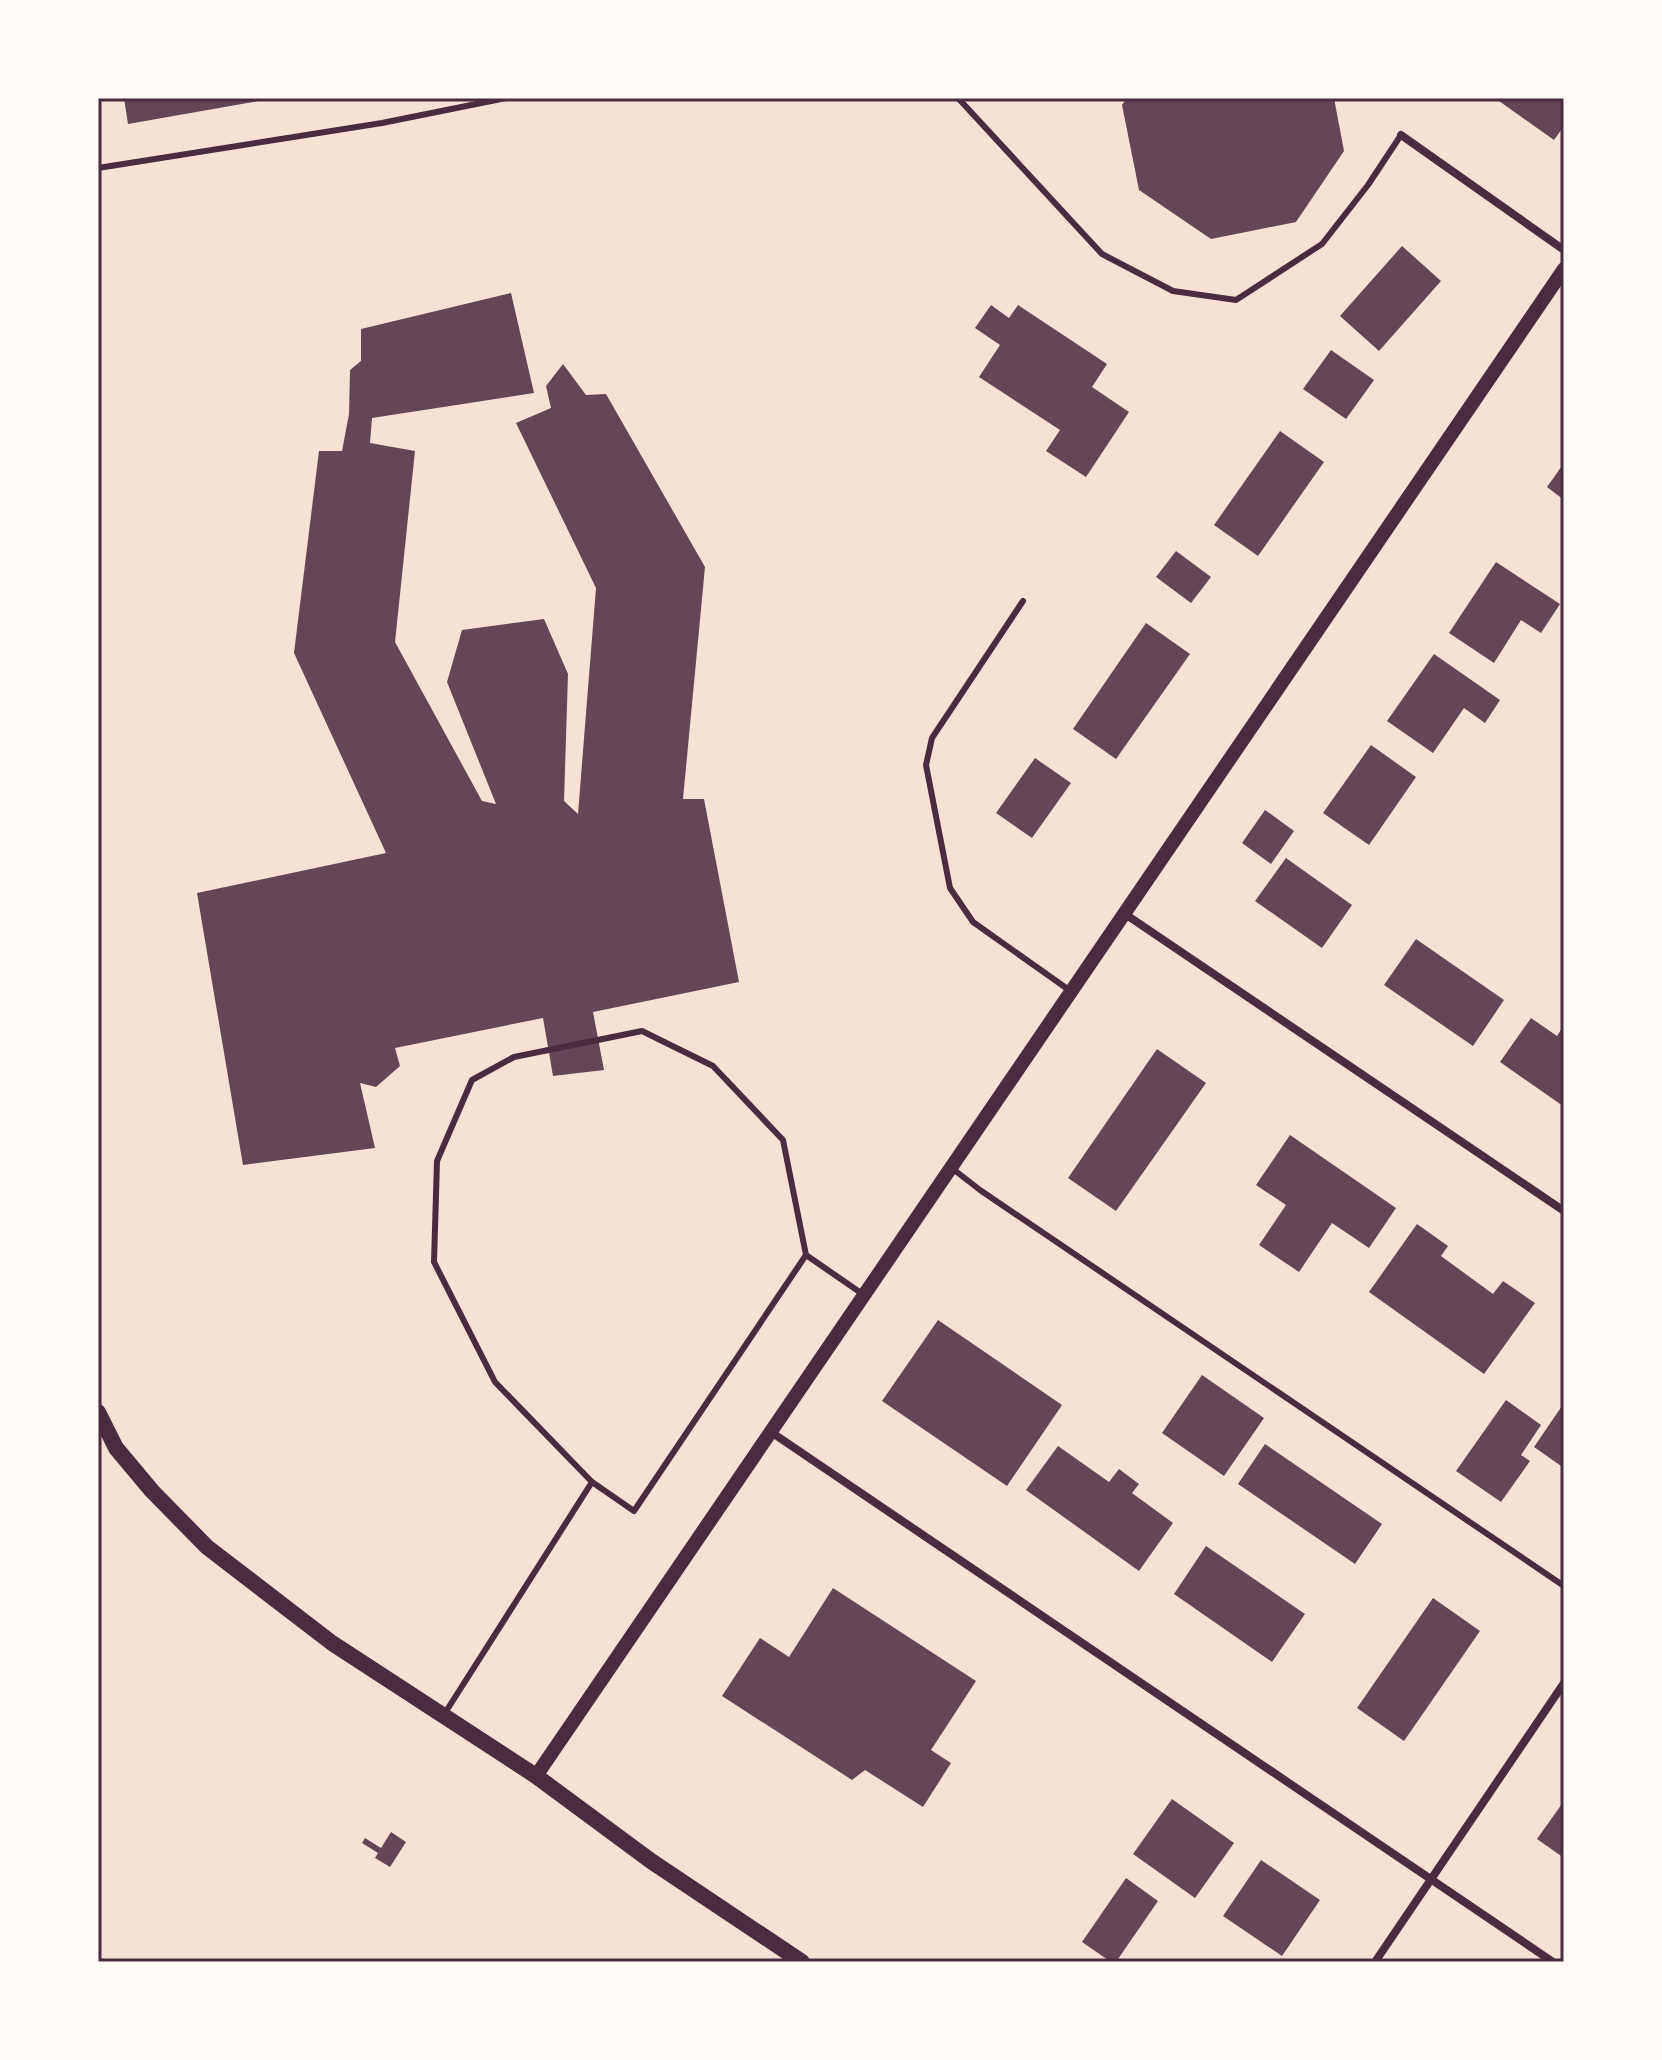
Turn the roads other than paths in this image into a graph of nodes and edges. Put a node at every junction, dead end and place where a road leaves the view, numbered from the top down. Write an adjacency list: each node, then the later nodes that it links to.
1 (506, 98): 4 (lane)
2 (958, 98): 3 (lane)
3 (1401, 135): 5 (street)
4 (98, 168)
5 (1564, 250)
6 (1564, 269): 8 (street)
7 (1023, 601): 9 (lane)
8 (1125, 914): 9 (street); 11 (street)
9 (1072, 992): 10 (street)
10 (952, 1168): 13 (street); 17 (lane)
11 (1564, 1211)
12 (806, 1255): 13 (lane); 16 (lane); 16 (lane)
13 (864, 1296): 15 (street)
14 (98, 1412): 19 (main road)
15 (771, 1432): 20 (street); 21 (street)
16 (592, 1482): 19 (lane)
17 (1564, 1586)
18 (1564, 1683): 21 (street)
19 (443, 1716): 20 (main road)
20 (536, 1776): 22 (main road)
21 (1430, 1879): 23 (street); 24 (street)
22 (802, 1962)
23 (1375, 1962)
24 (1553, 1962)

